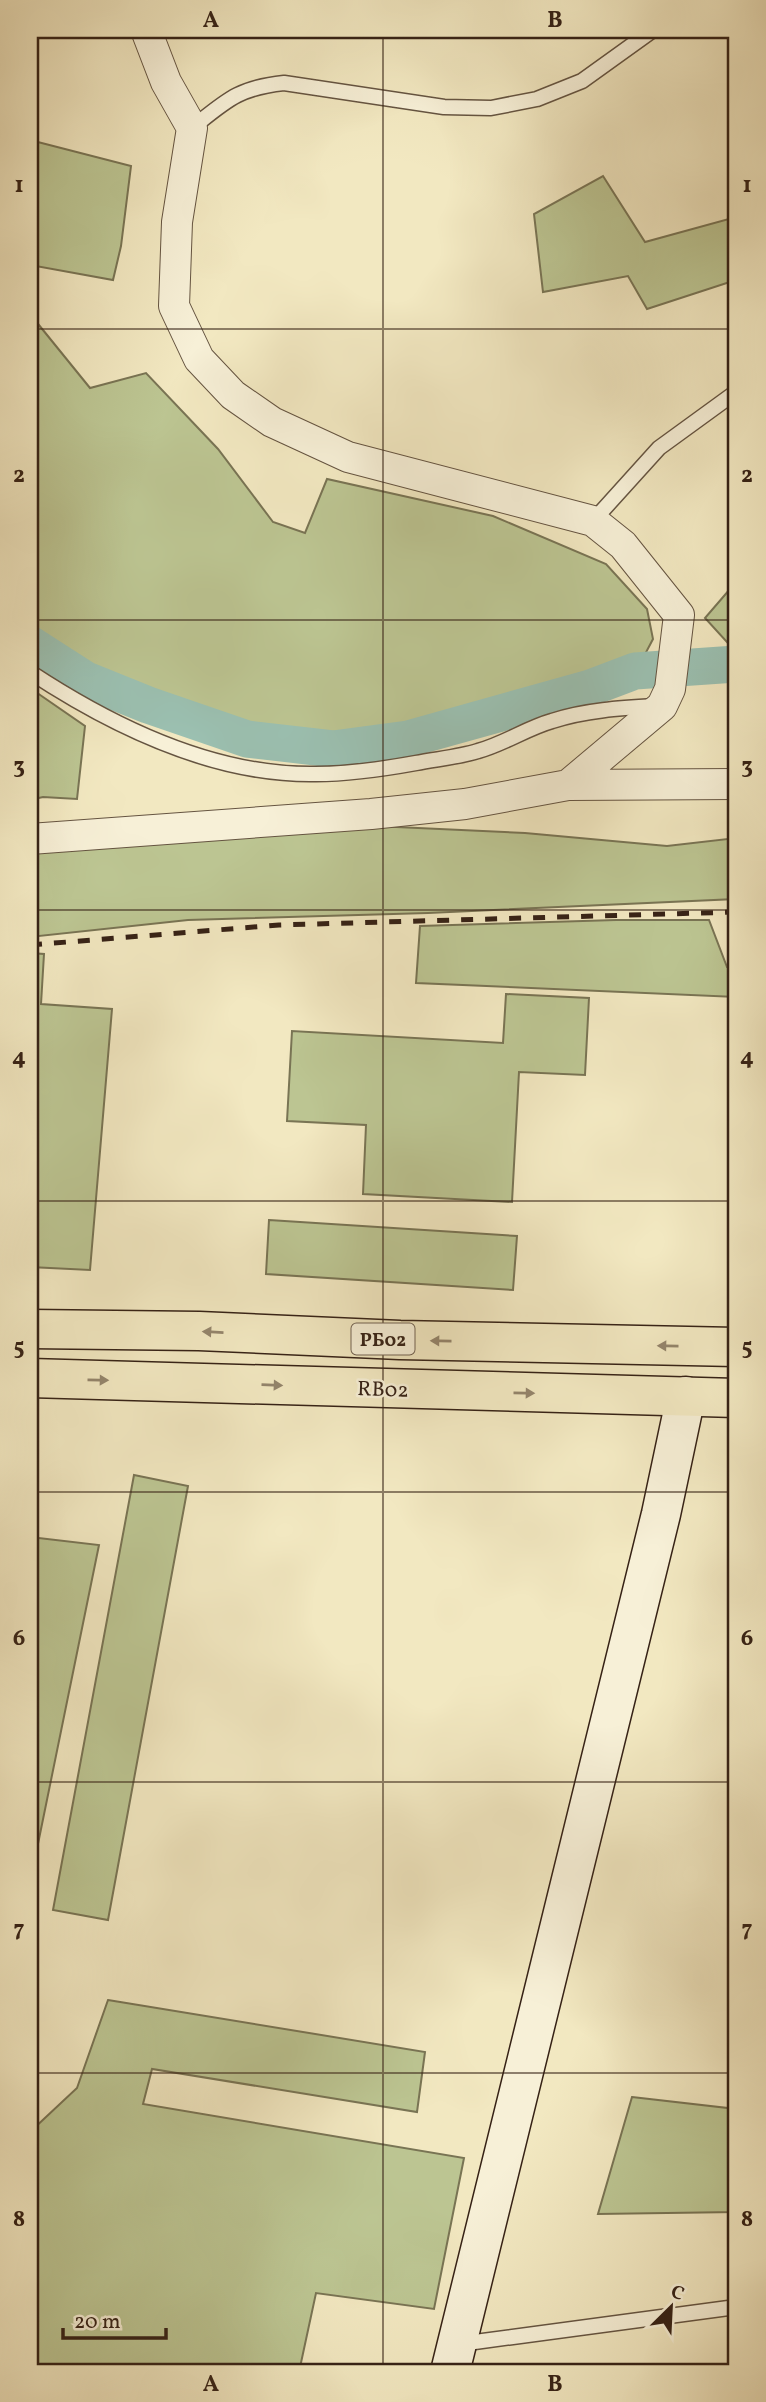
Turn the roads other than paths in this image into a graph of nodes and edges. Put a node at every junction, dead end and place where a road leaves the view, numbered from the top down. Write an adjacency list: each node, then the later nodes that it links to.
1 (146, 30): 3 (street)
2 (653, 30): 3 (lane)
3 (192, 128): 5 (street)
4 (736, 392): 5 (lane)
5 (593, 521): 7 (street)
6 (30, 672): 7 (lane)
7 (666, 698): 9 (street)
8 (736, 784): 9 (street)
9 (568, 785): 10 (street)
10 (30, 839)
11 (30, 1329): 12 (highway, РБ02, one-way to 11)
12 (736, 1347)
13 (30, 1378): 14 (highway, RB02, one-way to 14)
14 (686, 1396): 15 (highway, RB02); 17 (street)
15 (736, 1398)
16 (736, 2307): 17 (lane)
17 (454, 2358)

